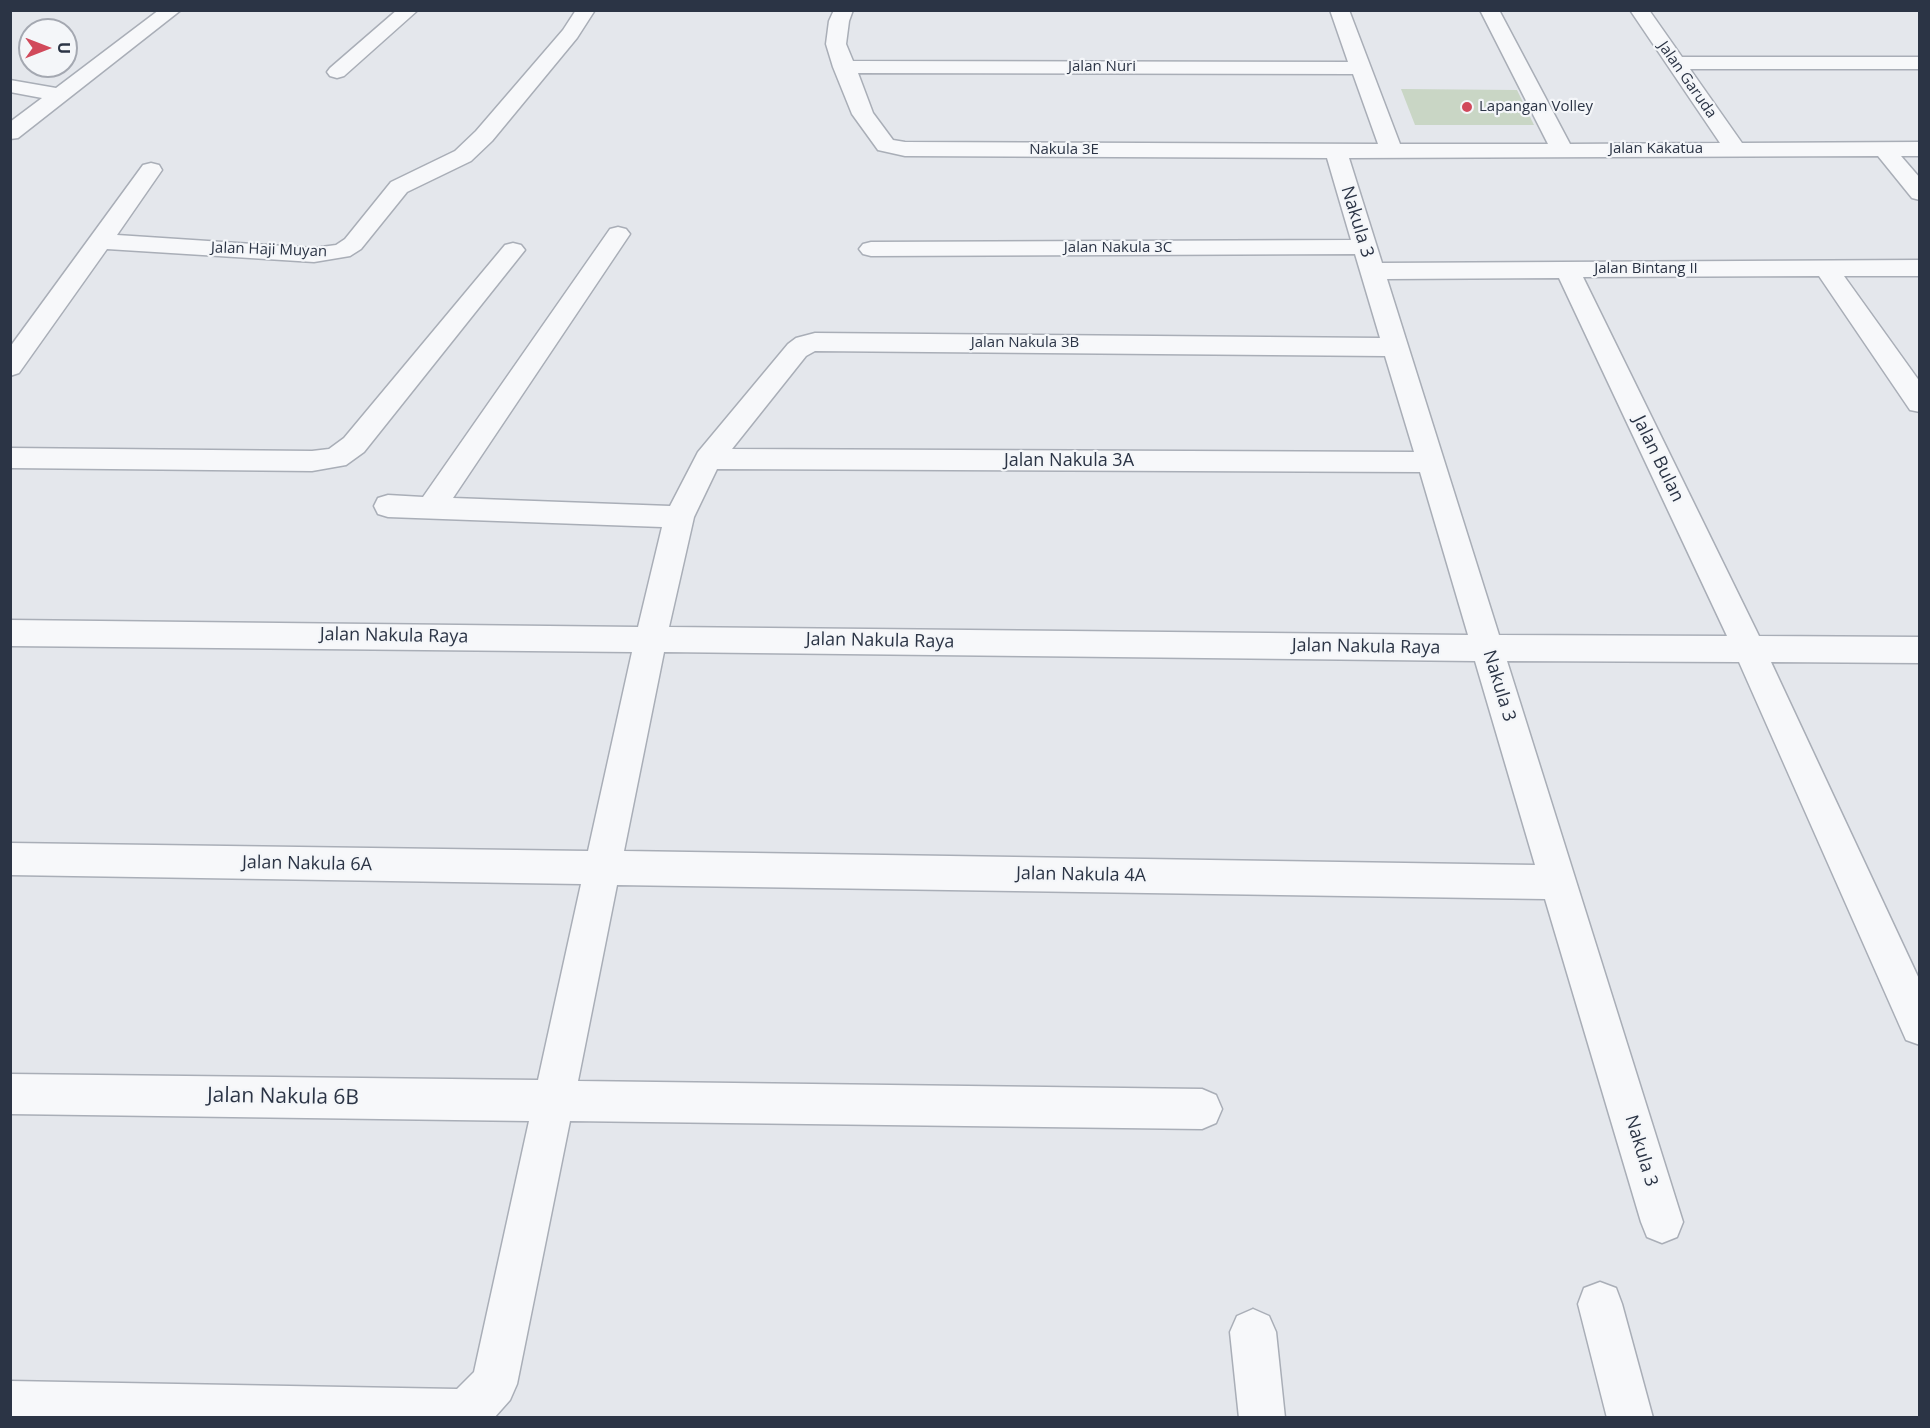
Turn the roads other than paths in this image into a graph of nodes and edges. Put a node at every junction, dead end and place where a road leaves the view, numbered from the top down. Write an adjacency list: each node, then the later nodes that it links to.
1 (172, 10): 14 (street)
2 (410, 10): 12 (street)
3 (586, 10): 25 (street, Jalan Haji Muyan)
4 (844, 10): 10 (street, Nakula 3E)
5 (1339, 10): 11 (street)
6 (1489, 10): 19 (street)
7 (1639, 10): 8 (street, Jalan Garuda)
8 (1675, 63): 9 (street); 16 (street, Jalan Garuda)
9 (1920, 63)
10 (843, 67): 11 (street, Jalan Nuri); 20 (street, Nakula 3E)
11 (1361, 68): 21 (street)
12 (338, 72)
13 (10, 86): 14 (street)
14 (58, 95): 15 (street)
15 (10, 133)
16 (1735, 149): 17 (street, Jalan Kakatua); 19 (street, Jalan Kakatua)
17 (1884, 149): 18 (street, Jalan Kakatua); 23 (street)
18 (1920, 149)
19 (1562, 150): 21 (street, Jalan Kakatua)
20 (1336, 151): 21 (street, Nakula 3E); 28 (street, Nakula 3)
21 (1392, 151)
22 (151, 170): 25 (street)
23 (1920, 193)
24 (618, 234): 39 (street)
25 (100, 241): 33 (street)
26 (871, 249): 28 (street, Jalan Nakula 3C)
27 (513, 250): 35 (street)
28 (1369, 259): 31 (street, Jalan Bintang II); 32 (street, Nakula 3)
29 (1826, 268): 30 (street, Jalan Bintang II); 31 (street, Jalan Bintang II); 34 (street)
30 (1920, 268)
31 (1567, 269): 44 (street, Jalan Bulan)
32 (1396, 346): 36 (street, Jalan Nakula 3B); 37 (street, Nakula 3)
33 (10, 367)
34 (1920, 403)
35 (10, 458)
36 (708, 459): 37 (street, Jalan Nakula 3A); 40 (street, Jalan Nakula 3B)
37 (1431, 462): 43 (street, Nakula 3)
38 (388, 506): 39 (street)
39 (431, 508): 40 (street)
40 (679, 518): 42 (street, Jalan Nakula 3B)
41 (10, 633): 42 (street, Jalan Nakula Raya)
42 (651, 639): 43 (street, Jalan Nakula Raya); 47 (street, Jalan Nakula 3B)
43 (1487, 648): 44 (street, Jalan Nakula Raya); 48 (street, Nakula 3)
44 (1749, 649): 45 (street, Jalan Nakula Raya); 49 (street, Jalan Bulan)
45 (1920, 650)
46 (10, 859): 47 (street, Jalan Nakula 6A)
47 (603, 868): 48 (street, Jalan Nakula 4A); 51 (street, Jalan Nakula 3B)
48 (1559, 882): 53 (street, Nakula 3)
49 (1918, 1017)
50 (10, 1094): 51 (street, Jalan Nakula 6B)
51 (555, 1101): 52 (street, Jalan Nakula 6B); 56 (street, Jalan Nakula 3B)
52 (1202, 1109)
53 (1662, 1222)
54 (1600, 1304): 58 (street)
55 (1253, 1332): 57 (street)
56 (10, 1404)
57 (1262, 1418)
58 (1630, 1418)

